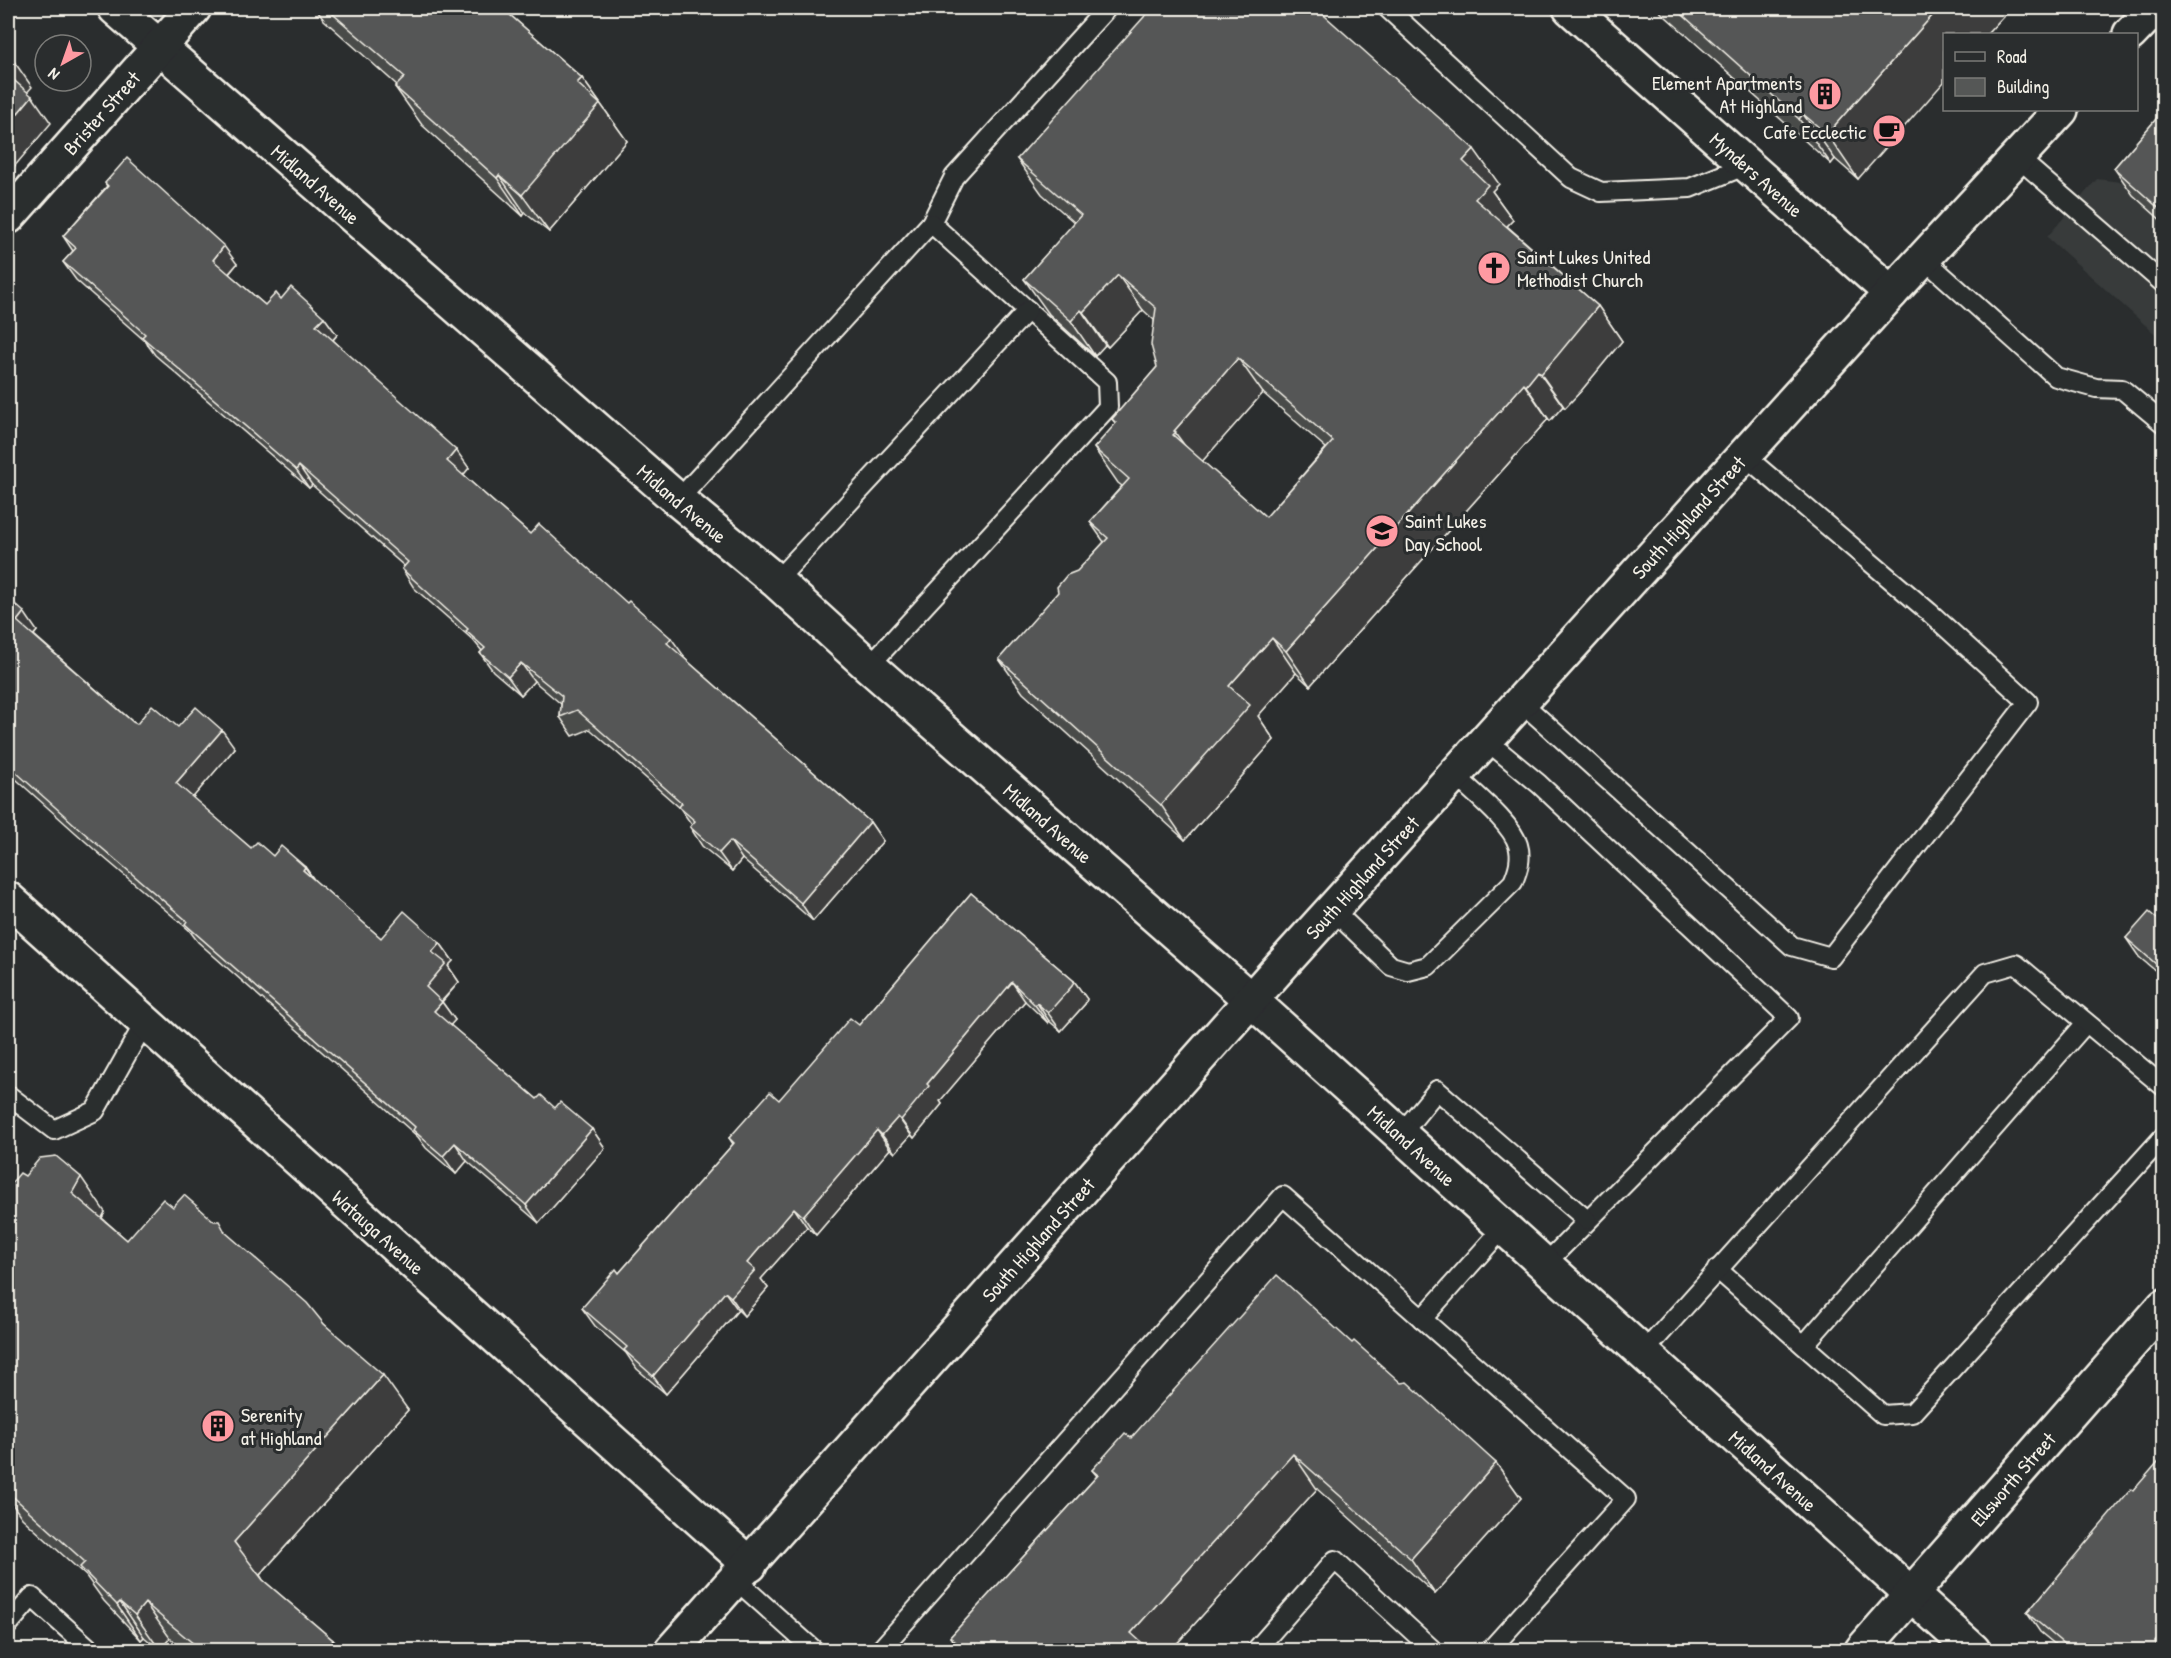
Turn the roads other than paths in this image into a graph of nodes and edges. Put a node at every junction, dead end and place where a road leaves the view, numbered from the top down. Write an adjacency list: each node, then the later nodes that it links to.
1 (115, 8): 8 (street, Midland Avenue)
2 (194, 8): 8 (street, Brister Street)
3 (1107, 8): 13 (lane)
4 (1387, 8): 11 (lane)
5 (1570, 8): 11 (street, Mynders Avenue)
6 (2155, 8): 7 (street)
7 (2131, 33)
8 (158, 47): 12 (street, Brister Street); 20 (street, Midland Avenue)
9 (2060, 111): 10 (street, South Highland Street)
10 (2017, 157): 14 (street, South Highland Street); 15 (lane)
11 (1747, 165): 16 (street, Mynders Avenue)
12 (8, 217)
13 (931, 223): 17 (lane); 20 (lane)
14 (1923, 258): 16 (street, South Highland Street); 18 (lane)
15 (2163, 284)
16 (1891, 292): 19 (street, South Highland Street)
17 (1028, 310): 21 (lane); 22 (lane)
18 (2163, 424)
19 (1744, 455): 23 (street, South Highland Street); 23 (lane)
20 (678, 500): 21 (street, Midland Avenue)
21 (776, 581): 22 (street, Midland Avenue)
22 (869, 666): 28 (street, Midland Avenue)
23 (1521, 702): 24 (street, South Highland Street)
24 (1486, 740): 25 (street, South Highland Street); 35 (lane)
25 (1455, 775): 27 (street, South Highland Street); 27 (lane)
26 (8, 899): 29 (street, Watauga Avenue)
27 (1333, 910): 28 (street, South Highland Street)
28 (1251, 1000): 33 (street, Midland Avenue); 43 (street, South Highland Street)
29 (145, 1022): 32 (lane); 43 (street, Watauga Avenue)
30 (2086, 1023): 31 (lane); 38 (lane); 41 (lane)
31 (2163, 1087)
32 (8, 1095)
33 (1401, 1134): 35 (lane); 36 (street, Midland Avenue)
34 (2163, 1136): 41 (lane)
35 (1587, 1220): 37 (lane)
36 (1504, 1227): 37 (street, Midland Avenue); 40 (lane)
37 (1545, 1264): 42 (street, Midland Avenue)
38 (1717, 1269): 41 (lane); 42 (lane)
39 (2163, 1306): 44 (street, Ellsworth Street)
40 (1422, 1319): 49 (lane); 52 (lane)
41 (1804, 1345)
42 (1643, 1353): 44 (street, Midland Avenue)
43 (743, 1572): 47 (street, South Highland Street); 48 (lane)
44 (1910, 1595): 53 (street, Ellsworth Street); 54 (street, Midland Avenue)
45 (8, 1625): 46 (lane)
46 (91, 1650)
47 (672, 1650)
48 (814, 1650)
49 (880, 1650)
50 (1256, 1650): 51 (lane)
51 (1433, 1650)
52 (1490, 1650)
53 (1862, 1650)
54 (1973, 1650)

